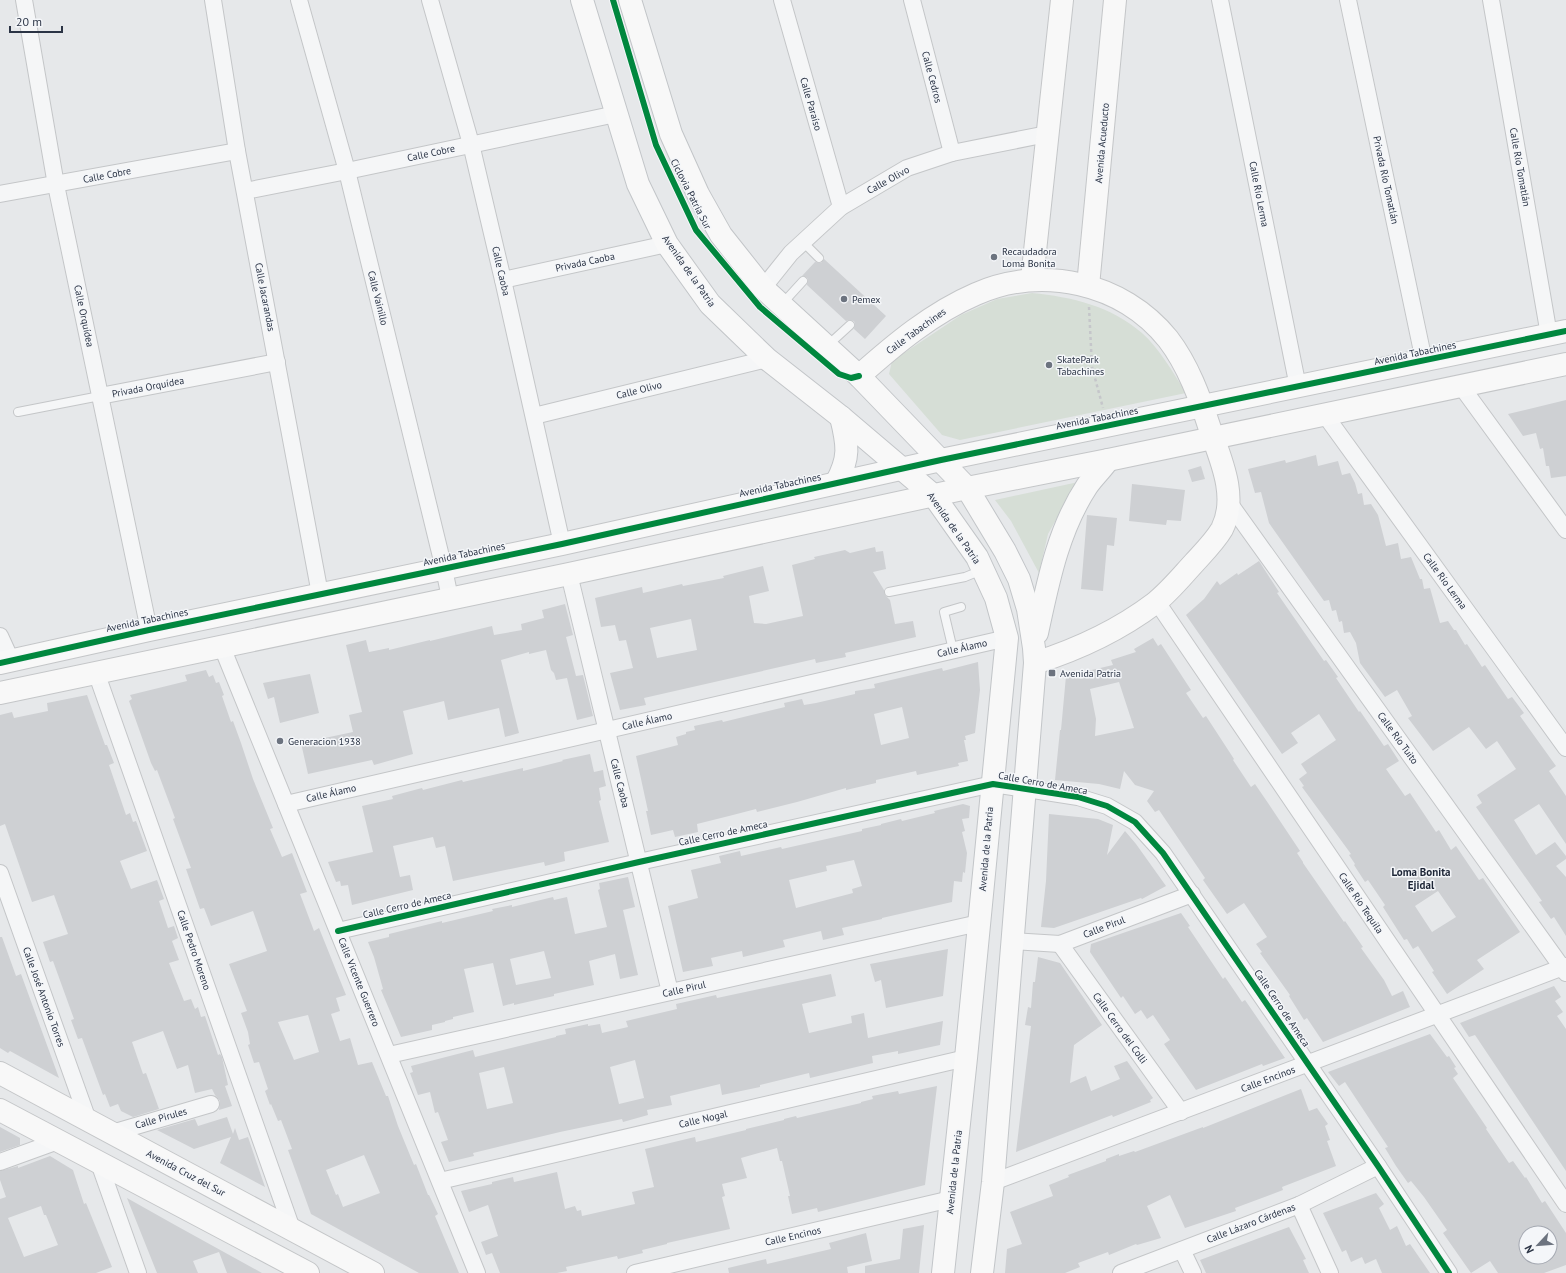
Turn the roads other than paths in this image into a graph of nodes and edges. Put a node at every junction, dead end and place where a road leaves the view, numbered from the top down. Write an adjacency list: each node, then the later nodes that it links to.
1 (24, 0): 22 (street, Calle Orquídea)
2 (213, 0): 19 (street, Calle Jacarandas)
3 (299, 0): 21 (street, Calle Vainillo)
4 (430, 0): 18 (street, Calle Caoba)
5 (582, 0): 16 (street, Avenida de la Patria)
6 (630, 0): 33 (street)
7 (782, 0): 25 (street, Calle Paraíso)
8 (912, 0): 20 (street, Calle Cedros)
9 (1053, 0): 15 (street)
10 (1062, 0): 15 (street)
11 (1115, 0): 32 (street, Avenida Acueducto)
12 (1220, 0): 44 (street, Calle Río Lerma)
13 (1348, 0): 39 (street, Privada Río Tomatlán)
14 (1491, 0): 36 (street, Calle Río Tomatlán)
15 (1059, 24): 17 (street)
16 (616, 114): 18 (street, Calle Cobre); 27 (street, Avenida de la Patria)
17 (1047, 134): 20 (street, Calle Olivo); 29 (street)
18 (471, 144): 21 (street, Calle Cobre); 30 (street, Calle Caoba)
19 (237, 151): 22 (street, Calle Cobre); 23 (street, Calle Jacarandas)
20 (952, 153): 25 (street, Calle Olivo)
21 (347, 171): 23 (street, Calle Cobre); 61 (street, Calle Vainillo)
22 (56, 185): 24 (street, Calle Cobre); 45 (street, Calle Orquídea)
23 (245, 191): 40 (street, Calle Jacarandas)
24 (0, 194)
25 (841, 207): 26 (street, Calle Olivo)
26 (803, 242): 28 (lane); 33 (street, Calle Olivo)
27 (667, 244): 30 (street, Privada Caoba); 38 (street, Avenida de la Patria)
28 (819, 258)
29 (1032, 279): 32 (street, Calle Tabachines); 42 (street, Calle Tabachines)
30 (504, 280): 49 (street, Calle Caoba)
31 (803, 281): 34 (lane)
32 (1088, 286): 46 (street, Calle Tabachines)
33 (763, 288): 34 (street)
34 (781, 305): 37 (street)
35 (850, 325): 37 (lane)
36 (1558, 333): 39 (street, Avenida Tabachines)
37 (827, 346): 42 (street)
38 (767, 359): 49 (street, Calle Olivo); 50 (street, Avenida de la Patria)
39 (1424, 361): 44 (street, Avenida Tabachines)
40 (277, 362): 45 (street, Privada Orquídea); 65 (street, Calle Jacarandas)
41 (1566, 364): 43 (street)
42 (859, 376): 52 (street)
43 (1461, 386): 48 (street); 59 (street)
44 (1298, 387): 46 (street, Avenida Tabachines)
45 (100, 396): 47 (lane, Privada Orquídea); 69 (street, Calle Orquídea)
46 (1203, 407): 51 (street, Calle Tabachines); 52 (street, Avenida Tabachines)
47 (18, 412)
48 (1325, 415): 51 (street); 79 (street, Calle Río Lerma)
49 (534, 416): 60 (street, Calle Caoba)
50 (841, 417): 54 (street, Avenida de la Patria); 55 (street)
51 (1214, 438): 53 (street); 58 (street)
52 (941, 460): 54 (street, Avenida Tabachines); 56 (street)
53 (1108, 460): 56 (street); 74 (street)
54 (904, 469): 55 (street, Avenida Tabachines); 57 (street, Avenida de la Patria)
55 (836, 483): 60 (street, Avenida Tabachines)
56 (967, 488): 57 (street); 74 (street)
57 (934, 496): 62 (street, Avenida de la Patria); 63 (street)
58 (1230, 504): 67 (street); 90 (street, Calle Río Tuito)
59 (1566, 530)
60 (562, 544): 61 (street, Avenida Tabachines)
61 (444, 569): 65 (street, Avenida Tabachines); 66 (street, Calle Vainillo)
62 (982, 569): 64 (lane); 71 (street, Avenida de la Patria)
63 (569, 574): 66 (street); 78 (street, Calle Caoba)
64 (889, 592)
65 (320, 594): 69 (street, Avenida Tabachines)
66 (450, 598): 72 (street)
67 (1157, 602): 74 (street); 92 (street, Calle Río Tequila)
68 (961, 607): 73 (lane)
69 (149, 630): 75 (street, Avenida Tabachines)
70 (0, 636): 75 (street)
71 (1007, 638): 73 (street, Calle Álamo); 80 (street, Avenida de la Patria)
72 (222, 647): 76 (street); 82 (street, Calle Vicente Guerrero)
73 (953, 650): 78 (street, Calle Álamo)
74 (1034, 655): 81 (street)
75 (6, 662)
76 (96, 672): 77 (street); 111 (street, Calle Pedro Moreno)
77 (0, 693)
78 (607, 730): 82 (street, Calle Álamo); 83 (street, Calle Caoba)
79 (1566, 748)
80 (992, 784): 81 (street, Calle Cerro de Ameca); 83 (street, Calle Cerro de Ameca); 86 (street, Avenida de la Patria)
81 (1025, 788): 85 (street, Calle Cerro de Ameca); 88 (street)
82 (286, 804): 87 (street, Calle Vicente Guerrero)
83 (639, 862): 87 (street, Calle Cerro de Ameca); 91 (street, Calle Caoba)
84 (0, 874): 100 (street, Calle José Antonio Torres)
85 (1192, 894): 89 (street, Calle Pirul); 95 (street, Calle Cerro de Ameca)
86 (979, 923): 91 (street, Calle Pirul); 94 (street, Avenida de la Patria)
87 (338, 931): 93 (street, Calle Vicente Guerrero)
88 (1013, 941): 89 (street, Calle Pirul); 107 (street)
89 (1060, 944): 99 (street, Calle Cerro del Colli)
90 (1565, 969): 92 (street, Calle Encinos)
91 (670, 992): 93 (street, Calle Pirul)
92 (1437, 1014): 95 (street, Calle Encinos); 109 (street, Calle Río Tequila)
93 (389, 1055): 106 (street, Calle Vicente Guerrero)
94 (966, 1058): 106 (street, Calle Nogal); 108 (street, Avenida de la Patria)
95 (1308, 1064): 99 (street, Calle Encinos); 105 (street, Calle Cerro de Ameca)
96 (0, 1072): 100 (street, Avenida Cruz del Sur)
97 (211, 1104): 101 (street, Calle Pirules)
98 (0, 1110): 102 (street)
99 (1181, 1112): 107 (street, Calle Encinos)
100 (88, 1120): 101 (street, Avenida Cruz del Sur)
101 (112, 1133): 111 (street, Avenida Cruz del Sur)
102 (58, 1141): 103 (street); 104 (street)
103 (0, 1162)
104 (99, 1163): 113 (street); 114 (street)
105 (1378, 1166): 110 (street, Calle Lázaro Cárdenas); 123 (street, Calle Cerro de Ameca)
106 (440, 1181): 116 (street, Calle Vicente Guerrero)
107 (993, 1182): 119 (street)
108 (951, 1199): 117 (street, Calle Encinos); 118 (street, Avenida de la Patria)
109 (1566, 1204)
110 (1299, 1205): 112 (street, Calle Lázaro Cárdenas); 122 (street)
111 (292, 1229): 115 (street, Avenida Cruz del Sur)
112 (1182, 1250): 120 (street, Calle Lázaro Cárdenas); 121 (street)
113 (138, 1273)
114 (308, 1273)
115 (372, 1273)
116 (477, 1273)
117 (635, 1273)
118 (943, 1273)
119 (982, 1273)
120 (1121, 1273)
121 (1193, 1273)
122 (1330, 1273)
123 (1448, 1273)

